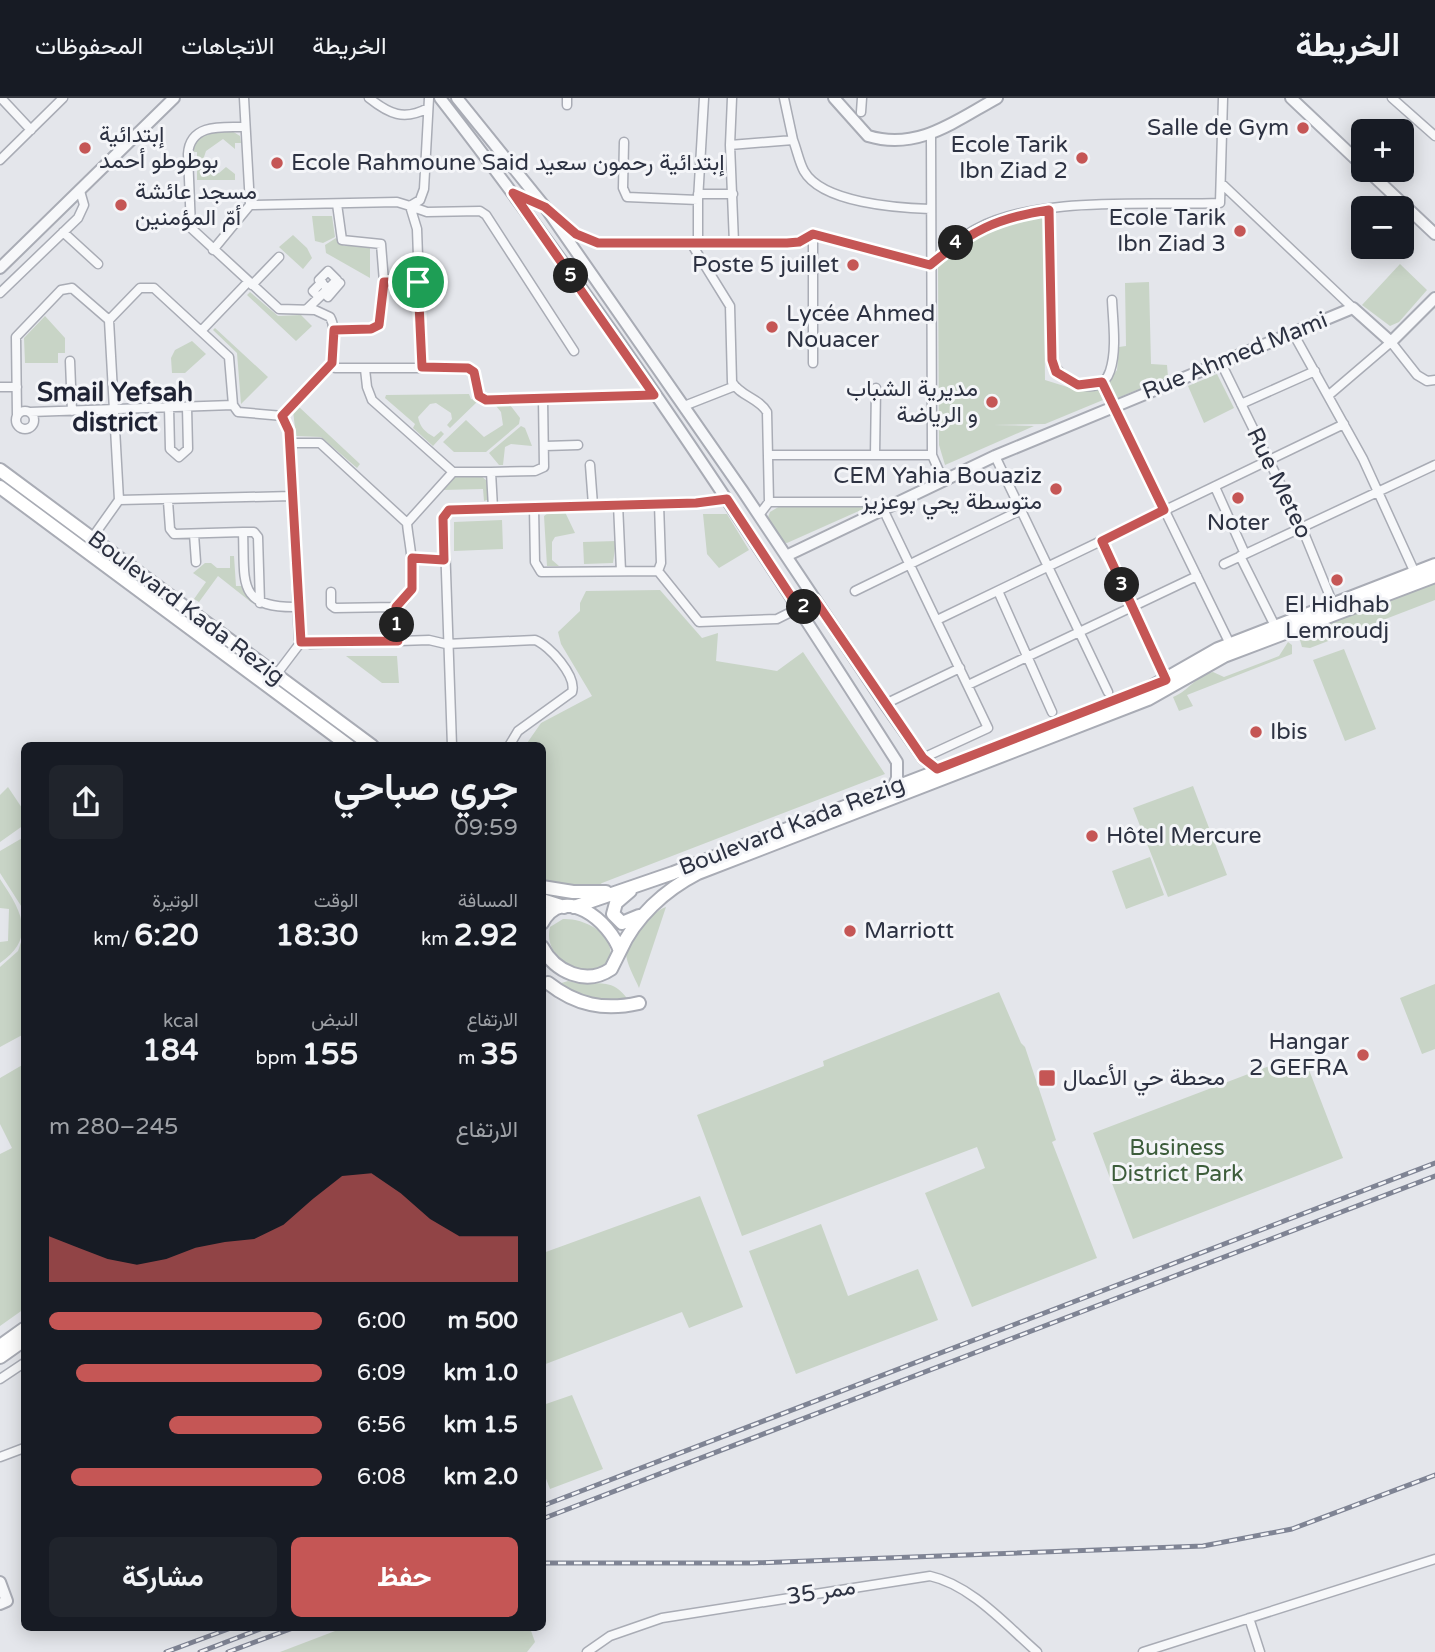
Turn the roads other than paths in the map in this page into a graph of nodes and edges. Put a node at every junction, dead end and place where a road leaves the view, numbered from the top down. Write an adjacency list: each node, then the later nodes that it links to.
1 (1, 98): 21 (street)
2 (63, 98): 21 (street)
3 (174, 98): 31 (street)
4 (244, 98): 20 (street)
5 (369, 98): 18 (street)
6 (429, 98): 18 (street)
7 (440, 98): 32 (street)
8 (457, 98): 38 (street)
9 (704, 98): 34 (street)
10 (732, 98): 26 (street)
11 (784, 98): 23 (street)
12 (834, 98): 24 (street)
13 (862, 98): 19 (street)
14 (1223, 98): 30 (street)
15 (1291, 98): 27 (street)
16 (1392, 98): 22 (street)
17 (991, 100): 24 (street)
18 (428, 108): 37 (street)
19 (861, 112)
20 (245, 127): 36 (street); 46 (street)
21 (31, 130): 28 (street)
22 (1435, 136)
23 (793, 140): 26 (street); 39 (street)
24 (927, 140): 39 (street)
25 (624, 142): 34 (street)
26 (730, 145): 33 (street)
27 (1351, 155)
28 (0, 160)
29 (1380, 182): 43 (street)
30 (1223, 185): 40 (street); 58 (street)
31 (80, 191): 41 (street); 50 (street)
32 (513, 193): 38 (street); 79 (street)
33 (733, 194): 34 (street); 45 (street)
34 (698, 197): 44 (street)
35 (337, 204): 36 (street); 37 (street); 51 (street)
36 (250, 205): 46 (street)
37 (410, 206): 52 (street); 65 (street)
38 (545, 207): 44 (street); 84 (street)
39 (930, 209): 49 (street)
40 (1049, 210): 49 (street); 74 (street)
41 (63, 232): 48 (street); 55 (street)
42 (813, 234): 45 (street); 49 (street); 68 (street)
43 (1435, 234)
44 (695, 243): 45 (street); 77 (street)
45 (734, 243)
46 (213, 250): 53 (street)
47 (279, 257): 53 (street)
48 (98, 264)
49 (930, 265): 97 (street)
50 (0, 268)
51 (384, 282): 52 (street); 61 (street)
52 (418, 282): 70 (street)
53 (250, 284): 59 (street); 62 (street)
54 (323, 290): 54 (street); 59 (street)
55 (0, 293)
56 (1435, 298): 64 (street)
57 (1112, 300): 74 (street)
58 (1353, 308): 63 (street, Rue Ahmed Mami); 64 (street, Rue Ahmed Mami)
59 (307, 309): 61 (street)
60 (109, 320): 62 (street); 76 (street); 88 (street)
61 (334, 330): 67 (street)
62 (201, 331): 83 (street)
63 (1293, 333): 69 (street, Rue Ahmed Mami); 72 (street)
64 (1391, 342): 73 (street); 80 (street)
65 (574, 352)
66 (70, 360): 89 (street)
67 (332, 363): 71 (street); 90 (street)
68 (813, 363)
69 (1221, 363): 82 (street, Rue Meteo); 85 (street, Rue Ahmed Mami)
70 (422, 367): 71 (street); 81 (street)
71 (365, 369): 103 (street)
72 (1315, 371): 80 (street); 82 (street)
73 (1435, 380)
74 (1102, 382): 85 (street)
75 (0, 387): 76 (street)
76 (17, 387): 89 (street)
77 (735, 387): 84 (street); 95 (street)
78 (876, 388): 96 (street)
79 (654, 395): 81 (street); 110 (street)
80 (1329, 395): 91 (street)
81 (543, 398): 94 (street)
82 (1241, 404): 99 (street, Rue Meteo)
83 (233, 405): 87 (street); 90 (street)
84 (684, 406): 123 (street)
85 (1112, 406): 98 (street, Rue Ahmed Mami); 122 (street)
86 (169, 407): 87 (street); 87 (street); 88 (street)
87 (187, 407)
88 (113, 409): 89 (street); 111 (street)
89 (72, 411)
90 (282, 416): 92 (street)
91 (1345, 424): 99 (street); 108 (street)
92 (289, 443): 109 (street); 124 (street)
93 (578, 445): 94 (street)
94 (545, 446): 104 (street)
95 (768, 455): 96 (street); 113 (street)
96 (875, 455): 97 (street)
97 (932, 455): 105 (street)
98 (995, 456): 105 (street, Rue Ahmed Mami); 121 (street)
99 (1268, 460): 107 (street); 126 (street, Rue Meteo)
100 (590, 465): 116 (street)
101 (1435, 465): 108 (street)
102 (0, 470): 129 (main road, Boulevard Kada Rezig)
103 (453, 472): 104 (street); 124 (street)
104 (491, 472): 119 (street)
105 (943, 480): 120 (street, Rue Ahmed Mami)
106 (0, 487): 170 (main road, Boulevard Kada Rezig)
107 (1215, 487): 122 (street); 131 (street)
108 (1378, 492): 126 (street); 142 (street)
109 (292, 496): 112 (street); 152 (street)
110 (727, 499): 115 (street); 125 (street)
111 (118, 500): 112 (street); 129 (street)
112 (169, 500): 128 (street)
113 (769, 502): 114 (street); 123 (street)
114 (862, 502)
115 (659, 504): 117 (street); 141 (street)
116 (593, 505): 117 (street); 118 (street)
117 (618, 505): 140 (street)
118 (534, 507): 119 (street); 140 (street)
119 (493, 508): 134 (street)
120 (882, 508): 132 (street, Rue Ahmed Mami); 136 (street)
121 (1021, 510): 136 (street); 139 (street)
122 (1164, 510): 130 (street); 143 (street)
123 (759, 515): 125 (street); 132 (street)
124 (407, 523): 133 (street)
125 (745, 526): 154 (street)
126 (1302, 528): 131 (street); 150 (street, Rue Meteo)
127 (243, 532): 128 (street); 149 (street); 149 (street)
128 (194, 534): 135 (street)
129 (92, 538): 164 (main road, Boulevard Kada Rezig)
130 (1102, 541): 139 (street); 151 (street)
131 (1243, 555): 137 (street); 156 (street)
132 (786, 556): 148 (street)
133 (412, 558): 134 (street); 153 (street)
134 (444, 560): 160 (street)
135 (195, 562)
136 (910, 564): 145 (street); 155 (street)
137 (1224, 564)
138 (1435, 565): 142 (main road, Boulevard Kada Rezig)
139 (1048, 567): 146 (street); 157 (street)
140 (621, 571): 141 (street)
141 (658, 571): 154 (street)
142 (1415, 573): 150 (main road, Boulevard Kada Rezig)
143 (1197, 576): 151 (street); 161 (street)
144 (1435, 576): 156 (main road, Boulevard Kada Rezig)
145 (855, 591)
146 (998, 591): 155 (street); 162 (street)
147 (331, 592): 153 (street)
148 (815, 600): 154 (street); 168 (street)
149 (260, 603): 152 (street)
150 (1333, 604): 156 (main road, Boulevard Kada Rezig)
151 (1132, 606): 157 (street); 165 (street)
152 (297, 607): 159 (street)
153 (396, 607): 158 (street)
154 (800, 610): 176 (street)
155 (937, 620): 163 (street)
156 (1279, 630): 161 (main road, Boulevard Kada Rezig); 182 (main road, Boulevard Kada Rezig)
157 (1079, 633): 162 (street); 167 (street)
158 (398, 641): 159 (street); 160 (street)
159 (301, 642): 164 (street)
160 (446, 644): 172 (street); 173 (street)
161 (1230, 644): 165 (main road, Boulevard Kada Rezig)
162 (1028, 657): 166 (street); 169 (street)
163 (960, 668): 166 (street); 168 (street)
164 (276, 675): 171 (main road, Boulevard Kada Rezig)
165 (1166, 680): 175 (main road, Boulevard Kada Rezig)
166 (968, 685): 174 (street)
167 (1108, 692)
168 (885, 705): 174 (street)
169 (1052, 712)
170 (344, 742)
171 (367, 742)
172 (452, 742)
173 (511, 742)
174 (923, 758): 175 (street)
175 (937, 769): 176 (main road, Boulevard Kada Rezig)
176 (893, 787): 177 (main road, Boulevard Kada Rezig)
177 (636, 887): 179 (main road, Boulevard Kada Rezig); 182 (main road)
178 (546, 888): 179 (main road)
179 (621, 891): 181 (main road, Boulevard Kada Rezig)
180 (546, 901): 181 (main road)
181 (569, 907): 183 (main road, Boulevard Kada Rezig); 184 (main road)
182 (646, 912): 184 (main road, Boulevard Kada Rezig)
183 (546, 918)
184 (620, 951): 186 (main road, Boulevard Kada Rezig)
185 (546, 953): 186 (main road)
186 (567, 972): 187 (main road)
187 (546, 979)
188 (546, 981): 189 (main road)
189 (639, 1003)
190 (21, 1331): 192 (main road)
191 (21, 1342): 193 (main road)
192 (0, 1346)
193 (0, 1357)
194 (21, 1365): 195 (street)
195 (0, 1379)
196 (21, 1449): 197 (street)
197 (0, 1457)
198 (1435, 1559): 201 (street)
199 (0, 1582): 200 (street)
200 (0, 1604)
201 (1249, 1618): 204 (street); 205 (street)
202 (587, 1652): 203 (street, ممر 35)
203 (1037, 1652)
204 (1143, 1652)
205 (1260, 1652)

